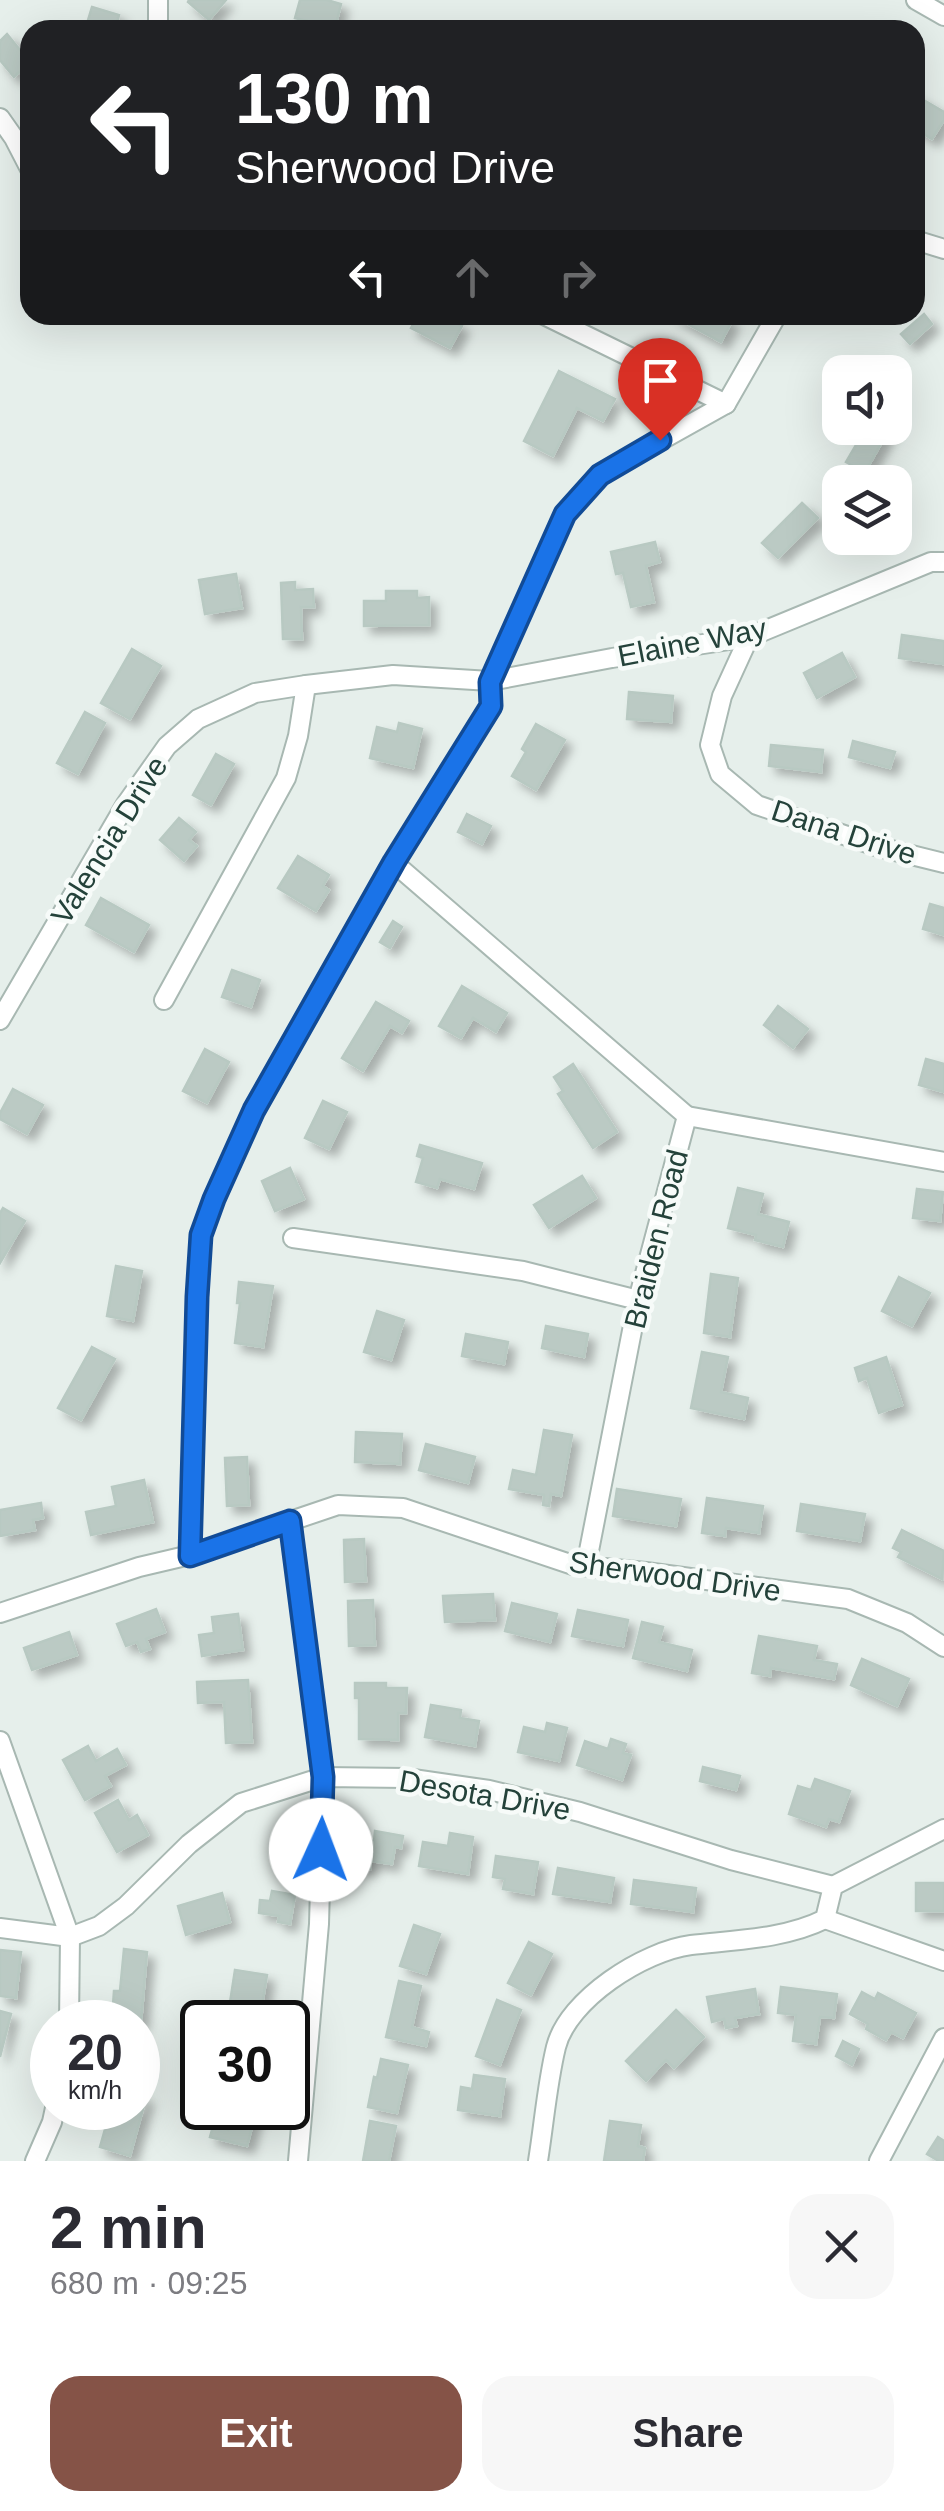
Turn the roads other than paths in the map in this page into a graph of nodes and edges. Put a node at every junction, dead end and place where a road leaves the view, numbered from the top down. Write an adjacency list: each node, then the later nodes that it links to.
1 (916, 0): 2 (street)
2 (944, 16)
3 (0, 118): 4 (street)
4 (20, 152)
5 (564, 325): 7 (street)
6 (772, 325): 7 (street)
7 (726, 404): 10 (street)
8 (944, 562): 9 (street, Elaine Way)
9 (749, 637): 10 (street, Elaine Way); 13 (street, Dana Drive)
10 (490, 682): 11 (street, Valencia Drive); 12 (street)
11 (306, 685): 14 (street); 15 (street, Valencia Drive)
12 (394, 862): 16 (street, Braiden Road); 21 (street)
13 (944, 863)
14 (164, 1000)
15 (0, 1020)
16 (687, 1116): 17 (street); 19 (street, Braiden Road)
17 (944, 1162)
18 (293, 1238): 19 (street)
19 (638, 1300): 22 (street, Braiden Road)
20 (290, 1521): 21 (street, Sherwood Drive); 22 (street, Sherwood Drive); 26 (street)
21 (190, 1556): 23 (street, Sherwood Drive)
22 (586, 1566): 24 (street, Sherwood Drive)
23 (0, 1613)
24 (944, 1647)
25 (0, 1741): 31 (street)
26 (323, 1777): 28 (street, Desota Drive); 31 (street, Desota Drive); 37 (street)
27 (944, 1829): 28 (street)
28 (833, 1886): 29 (street)
29 (825, 1919): 32 (street); 38 (street)
30 (0, 1928): 31 (street)
31 (70, 1937): 33 (street)
32 (944, 1961)
33 (69, 2000)
34 (944, 2038): 39 (street)
35 (49, 2130): 36 (street)
36 (35, 2161)
37 (298, 2161)
38 (538, 2161)
39 (879, 2161)

